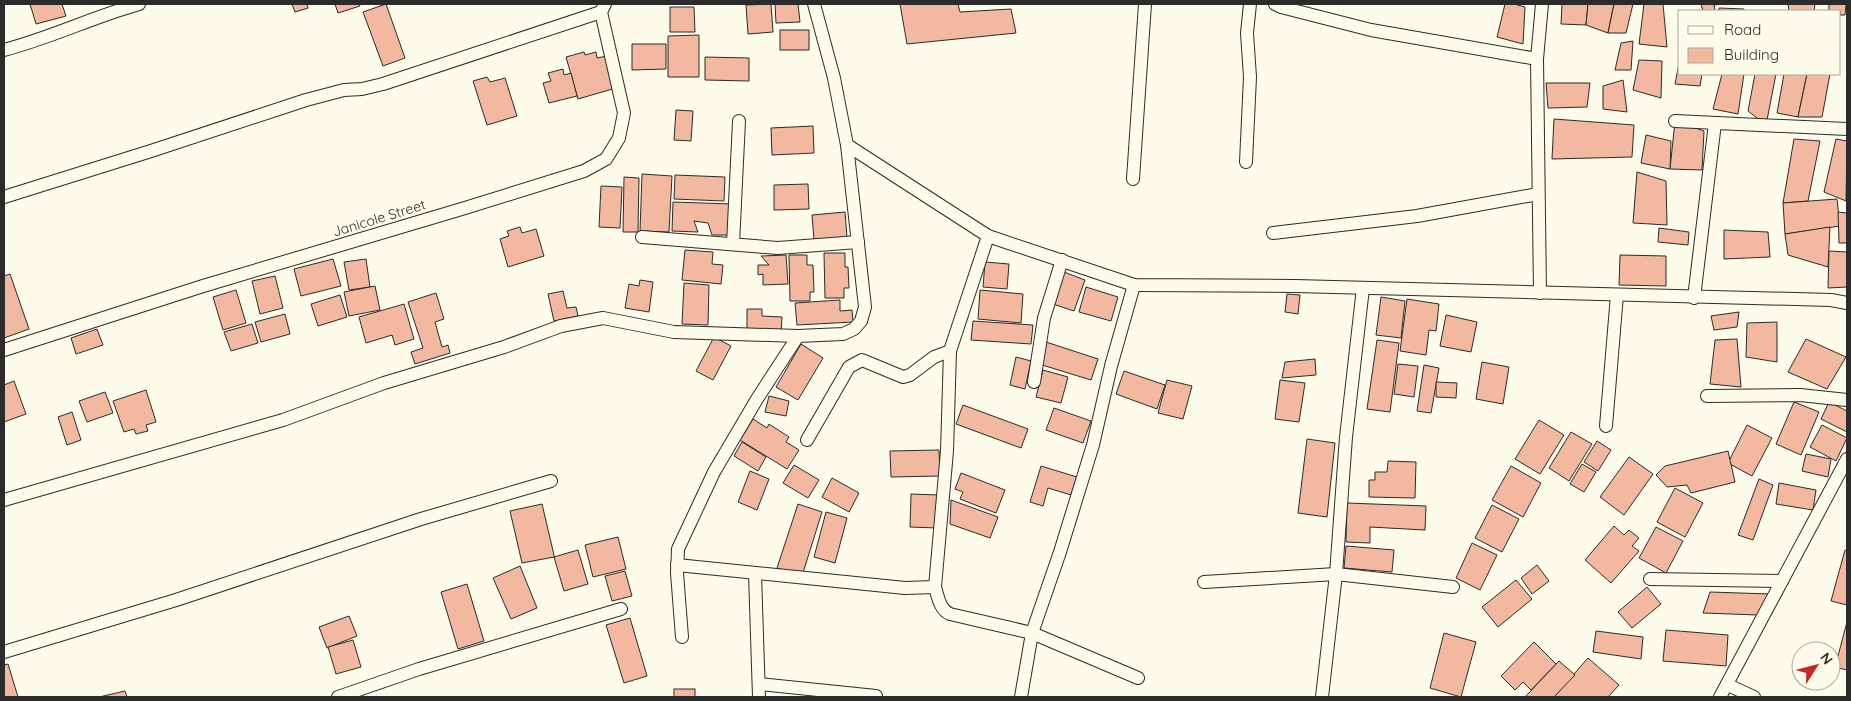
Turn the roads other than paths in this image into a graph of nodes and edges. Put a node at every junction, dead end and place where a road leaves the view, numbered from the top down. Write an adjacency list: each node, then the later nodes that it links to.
1 (139, 4): 8 (street)
2 (814, 4): 14 (street)
3 (1145, 4): 16 (street)
4 (1250, 4): 15 (street)
5 (1275, 4): 9 (street)
6 (1542, 4): 9 (street)
7 (603, 8): 18 (street); 32 (street, Janicole Street)
8 (4, 50)
9 (1537, 59): 17 (street)
10 (739, 121): 23 (street)
11 (1676, 121): 12 (street)
12 (1715, 123): 13 (street); 29 (street)
13 (1847, 129)
14 (847, 145): 20 (street); 22 (street)
15 (1246, 162)
16 (1133, 179)
17 (1538, 194): 19 (street); 27 (street)
18 (4, 197)
19 (1273, 233)
20 (988, 236): 24 (street); 33 (street)
21 (642, 237): 23 (street)
22 (858, 242): 23 (street); 31 (street)
23 (734, 244)
24 (1062, 260): 25 (street); 34 (street)
25 (1134, 285): 26 (street); 51 (street)
26 (1363, 288): 27 (street); 44 (street)
27 (1540, 293): 28 (street)
28 (1617, 295): 29 (street); 37 (street)
29 (1694, 298): 30 (street)
30 (1847, 302)
31 (798, 336): 41 (street); 42 (street)
32 (4, 350)
33 (950, 351): 38 (street); 48 (street)
34 (1034, 382)
35 (1707, 396): 36 (street)
36 (1847, 400)
37 (1606, 426)
38 (807, 440)
39 (1847, 459): 46 (street)
40 (551, 481): 53 (street)
41 (4, 500)
42 (677, 566): 43 (street); 52 (street)
43 (755, 574): 48 (street); 56 (street)
44 (1336, 574): 47 (street); 49 (street); 60 (street)
45 (1650, 579): 46 (street)
46 (1782, 581): 55 (street)
47 (1204, 582)
48 (935, 587): 51 (street)
49 (1452, 587)
50 (621, 609): 58 (street)
51 (1032, 633): 54 (street); 59 (street)
52 (682, 637)
53 (4, 652)
54 (1138, 678)
55 (1728, 685): 61 (street); 62 (street)
56 (759, 691): 57 (street)
57 (876, 696)
58 (338, 697)
59 (1021, 697)
60 (1322, 697)
61 (1720, 697)
62 (1754, 697)

